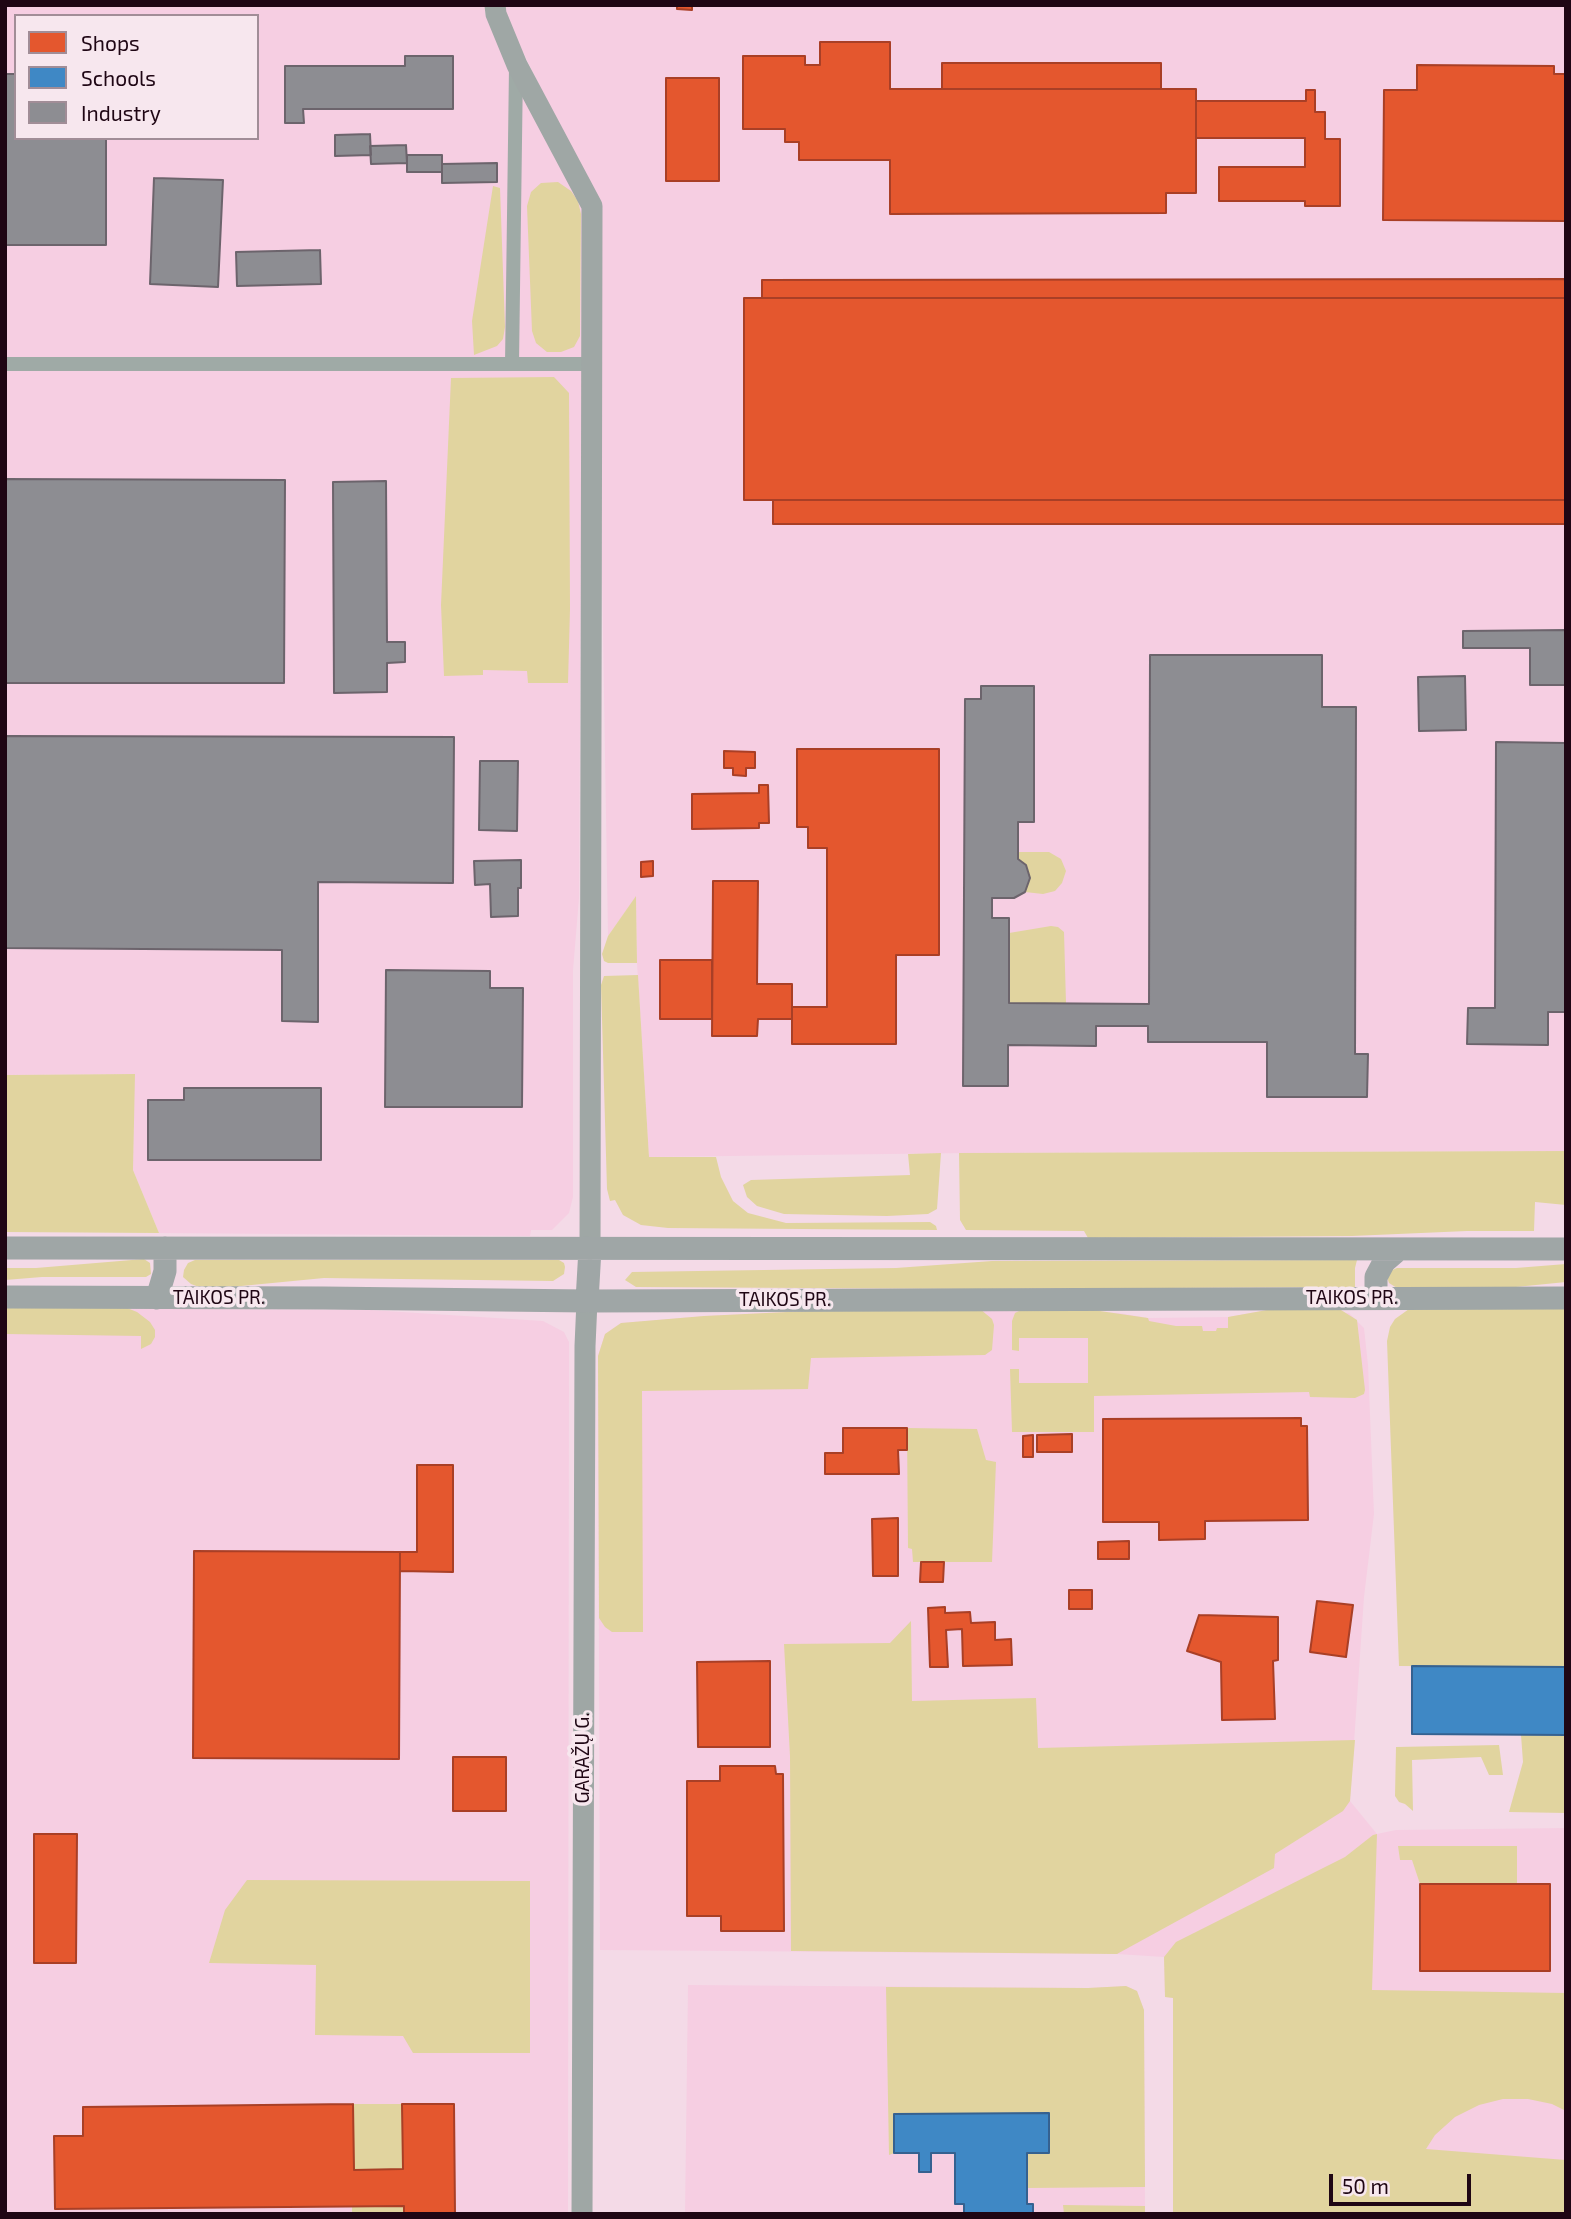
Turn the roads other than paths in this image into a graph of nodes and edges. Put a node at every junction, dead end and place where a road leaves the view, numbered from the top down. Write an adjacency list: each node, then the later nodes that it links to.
1 (495, 5): 2 (street)
2 (517, 65): 4 (street); 5 (street)
3 (5, 364): 4 (street)
4 (512, 364): 5 (street)
5 (592, 364): 8 (street)
6 (5, 1248): 7 (main road)
7 (165, 1248): 8 (main road); 12 (main road)
8 (590, 1249): 9 (main road); 15 (main road)
9 (1399, 1249): 10 (main road); 13 (main road)
10 (1566, 1249)
11 (5, 1297): 12 (main road, TAIKOS PR.)
12 (157, 1298): 15 (main road, TAIKOS PR.)
13 (1376, 1298): 14 (main road, TAIKOS PR.); 15 (main road, TAIKOS PR.)
14 (1566, 1298)
15 (587, 1301): 16 (street, GARAŽŲ G.)
16 (582, 2214)

